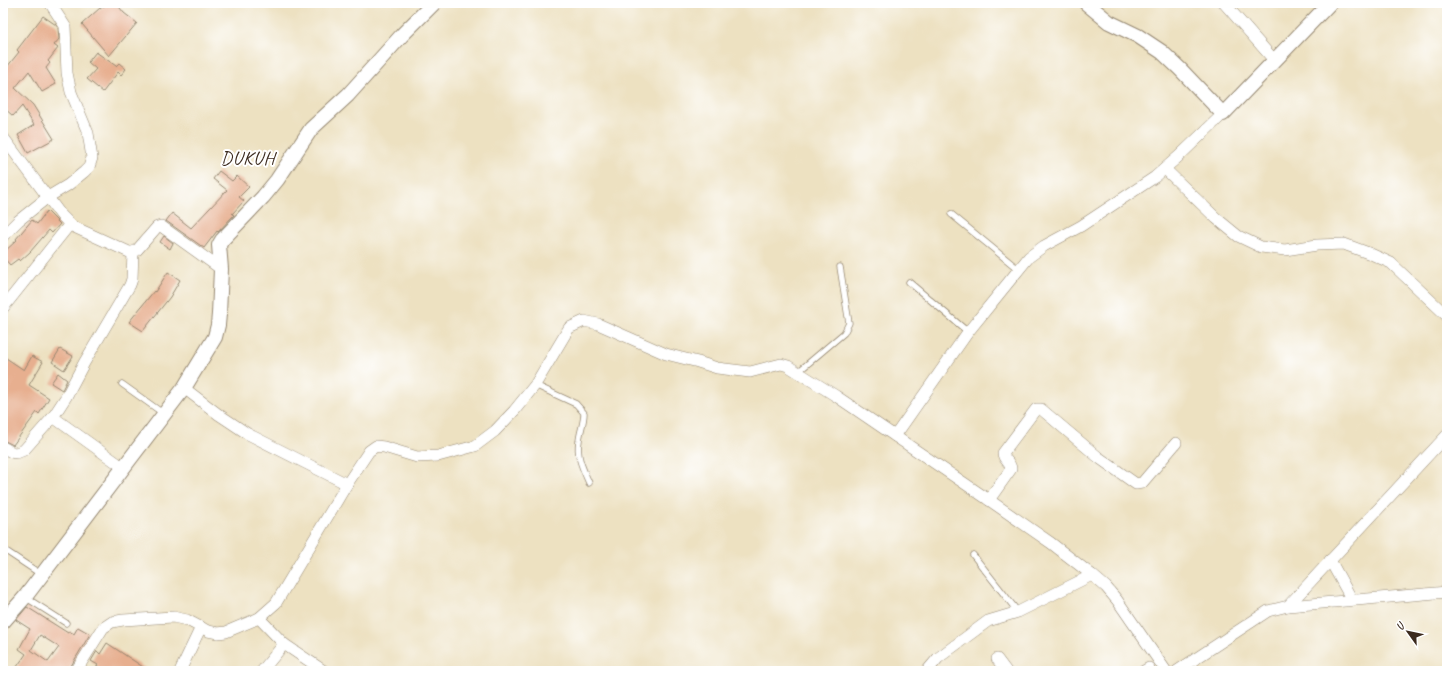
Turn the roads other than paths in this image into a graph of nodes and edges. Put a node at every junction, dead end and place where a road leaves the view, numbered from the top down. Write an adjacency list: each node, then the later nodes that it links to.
1 (50, 3): 10 (street)
2 (434, 3): 16 (street)
3 (1086, 3): 7 (street)
4 (1224, 3): 6 (street)
5 (1330, 3): 6 (street)
6 (1274, 60): 7 (street)
7 (1223, 114): 9 (street)
8 (3, 137): 10 (street)
9 (1165, 169): 17 (street); 20 (street)
10 (48, 197): 12 (street); 13 (street)
11 (951, 214): 17 (lane)
12 (70, 224): 14 (street); 19 (street)
13 (3, 236)
14 (133, 252): 16 (street); 27 (street)
15 (840, 267): 22 (lane)
16 (221, 269): 25 (street)
17 (1018, 270): 21 (street)
18 (909, 282): 21 (lane)
19 (3, 308)
20 (1447, 316)
21 (968, 332): 29 (street)
22 (798, 372): 24 (street); 29 (street)
23 (122, 384): 26 (lane)
24 (535, 385): 33 (lane); 34 (street)
25 (184, 388): 26 (street); 34 (street)
26 (164, 414): 32 (street)
27 (53, 417): 31 (street); 32 (street)
28 (1447, 435): 38 (street)
29 (895, 436): 35 (street)
30 (1176, 443): 35 (street)
31 (3, 447)
32 (124, 468): 39 (street)
33 (589, 483)
34 (347, 484): 46 (street)
35 (989, 500): 40 (street)
36 (3, 549): 39 (lane)
37 (973, 555): 45 (lane)
38 (1330, 560): 43 (street); 44 (street)
39 (42, 575): 42 (street)
40 (1092, 575): 45 (street); 58 (street)
41 (1447, 592): 43 (street)
42 (25, 597): 47 (street); 48 (lane)
43 (1352, 600): 44 (street)
44 (1288, 606): 59 (street)
45 (1018, 612): 56 (street)
46 (259, 618): 49 (street); 50 (street)
47 (3, 622)
48 (66, 624)
49 (201, 627): 52 (street); 53 (street)
50 (284, 644): 54 (street); 55 (street)
51 (998, 659): 57 (street)
52 (76, 671)
53 (180, 671)
54 (262, 671)
55 (324, 671)
56 (927, 671)
57 (1006, 671)
58 (1166, 671)
59 (1177, 671)

